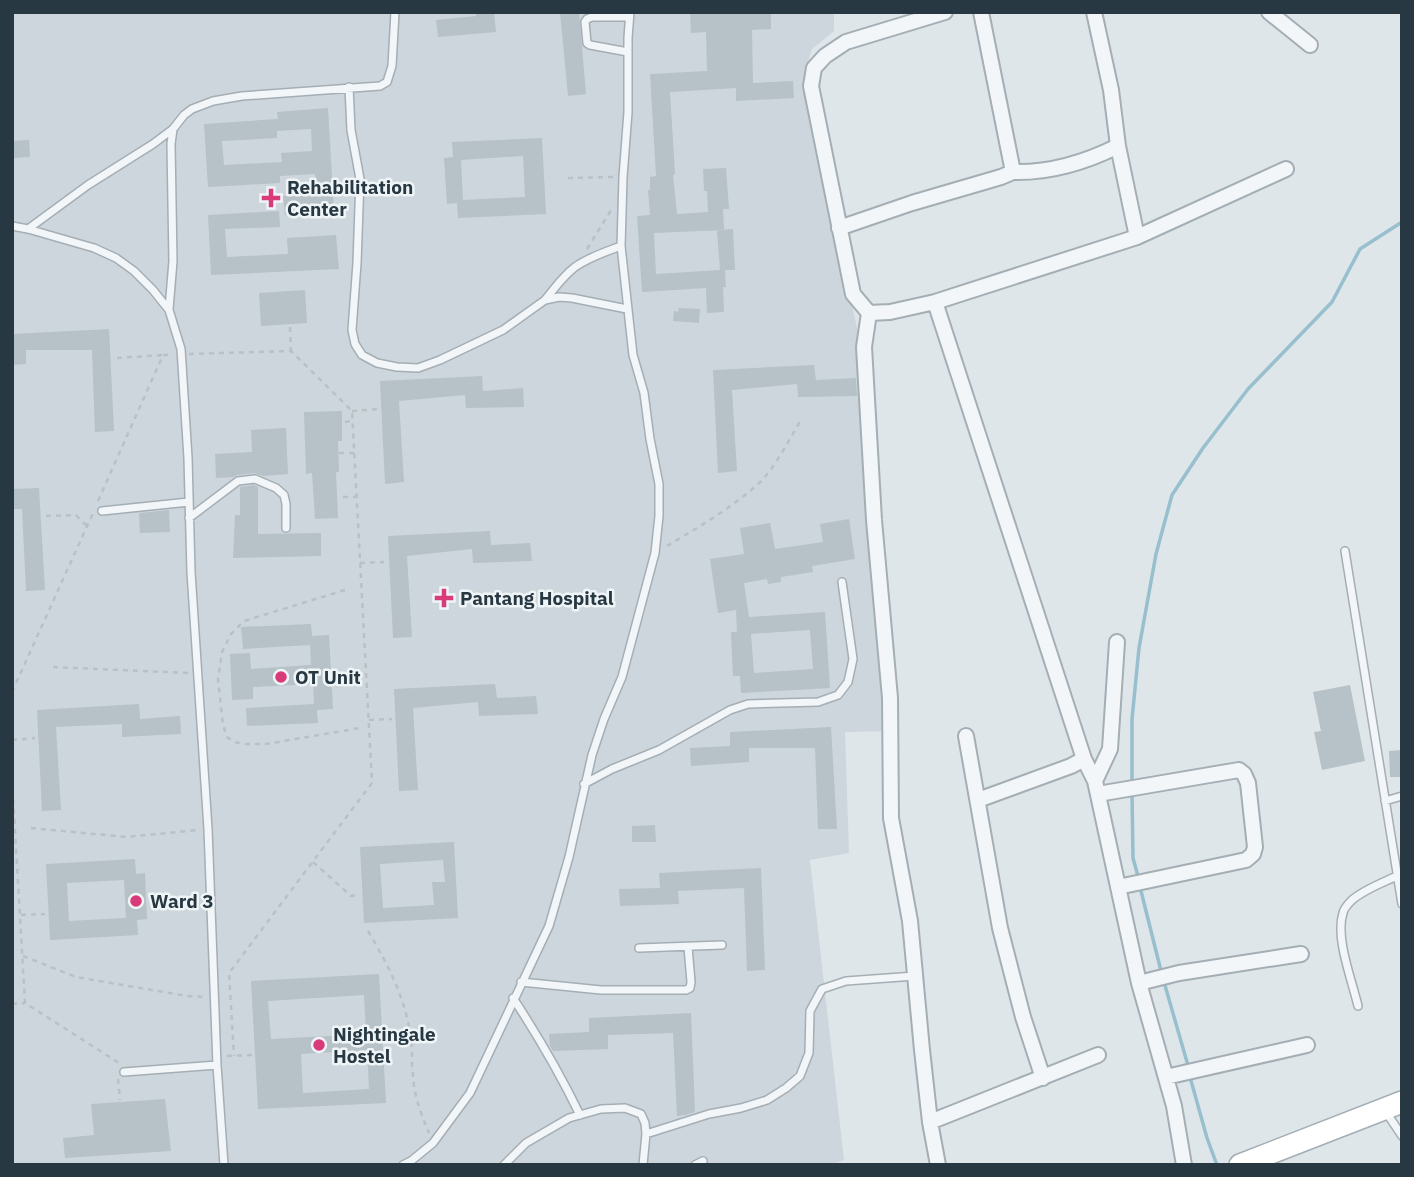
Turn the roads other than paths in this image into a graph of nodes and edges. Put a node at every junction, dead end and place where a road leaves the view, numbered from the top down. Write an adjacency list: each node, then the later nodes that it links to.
1 (395, 12): 9 (lane)
2 (945, 12): 15 (street)
3 (981, 12): 13 (street)
4 (1094, 12): 11 (street)
5 (1269, 12): 7 (street)
6 (629, 15): 8 (lane); 8 (lane)
7 (1310, 45)
8 (628, 52): 18 (lane)
9 (349, 88): 10 (lane); 19 (lane)
10 (173, 129): 16 (lane); 22 (lane)
11 (1118, 146): 13 (street); 17 (street)
12 (1286, 169): 17 (street)
13 (1013, 172): 15 (street)
14 (12, 226): 16 (lane)
15 (839, 228): 23 (street)
16 (28, 229): 22 (lane)
17 (1137, 237): 20 (street)
18 (621, 246): 19 (lane); 21 (lane)
19 (545, 300): 21 (lane)
20 (935, 302): 23 (street); 32 (street)
21 (626, 309): 33 (lane)
22 (169, 310): 24 (lane)
23 (869, 313): 45 (street)
24 (189, 502): 25 (lane); 26 (lane)
25 (102, 511)
26 (189, 518): 27 (lane); 52 (lane)
27 (286, 528)
28 (1345, 551): 37 (lane)
29 (842, 582): 33 (lane)
30 (1117, 642): 34 (street)
31 (966, 736): 36 (street)
32 (1084, 759): 34 (street); 36 (street)
33 (584, 784): 46 (lane)
34 (1097, 788): 39 (street); 39 (street)
35 (1402, 796): 37 (lane)
36 (978, 800): 55 (street)
37 (1385, 801): 38 (lane)
38 (1396, 876): 40 (lane); 49 (lane)
39 (1125, 885): 47 (street)
40 (1402, 904)
41 (722, 945): 42 (lane)
42 (688, 947): 43 (lane); 46 (lane)
43 (639, 948)
44 (1301, 954): 47 (street)
45 (916, 976): 58 (street); 59 (lane)
46 (521, 982): 48 (lane)
47 (1139, 983): 54 (street)
48 (513, 998): 57 (lane); 62 (lane)
49 (1358, 1006)
50 (1307, 1045): 54 (street)
51 (1098, 1055): 55 (street)
52 (217, 1061): 53 (lane); 63 (lane)
53 (121, 1073)
54 (1166, 1077): 68 (street)
55 (1044, 1078): 58 (street)
56 (1393, 1106): 60 (lane); 61 (street)
57 (580, 1115): 59 (lane); 65 (lane)
58 (930, 1122): 67 (street)
59 (646, 1134): 66 (lane)
60 (1402, 1136)
61 (1262, 1161): 69 (street)
62 (410, 1163): 64 (lane)
63 (224, 1165)
64 (402, 1165)
65 (504, 1165)
66 (643, 1165)
67 (938, 1165)
68 (1184, 1165)
69 (1240, 1165)

